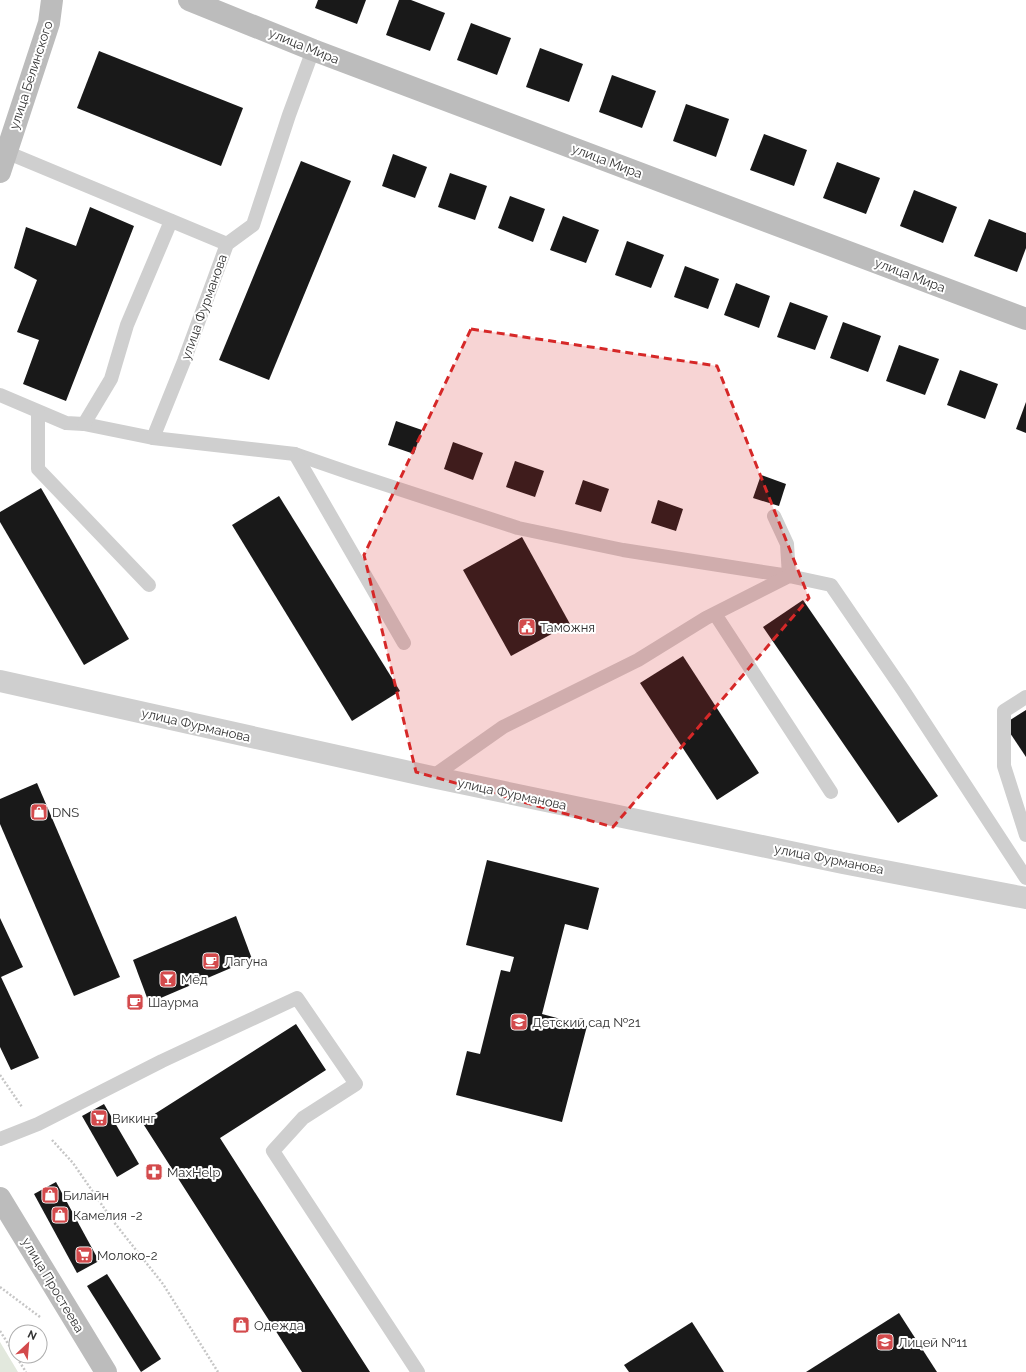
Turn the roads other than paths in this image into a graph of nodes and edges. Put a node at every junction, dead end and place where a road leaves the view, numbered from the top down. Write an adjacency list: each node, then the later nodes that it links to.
1 (52, 0): 4 (main road, улица Белинского)
2 (189, 0): 3 (main road, улица Мира)
3 (313, 50): 6 (lane, улица Фурманова); 7 (main road, улица Мира)
4 (3, 162): 5 (lane)
5 (171, 221): 6 (lane); 10 (lane)
6 (227, 244): 11 (lane, улица Фурманова)
7 (1026, 319)
8 (0, 395): 9 (lane)
9 (38, 412): 10 (lane); 15 (lane)
10 (84, 424): 11 (lane)
11 (153, 438): 12 (lane)
12 (295, 454): 14 (lane); 17 (lane)
13 (774, 516): 14 (lane)
14 (789, 576): 16 (lane); 23 (lane)
15 (149, 585)
16 (715, 614): 20 (lane); 21 (lane)
17 (404, 643)
18 (0, 681): 20 (street, улица Фурманова)
19 (1026, 697): 22 (lane)
20 (432, 777): 24 (street, улица Фурманова)
21 (830, 792)
22 (1026, 835)
23 (1026, 878)
24 (1026, 898)
25 (0, 1139): 28 (lane)
26 (0, 1198): 27 (main road, улица Простеева)
27 (106, 1372)
28 (418, 1372)

